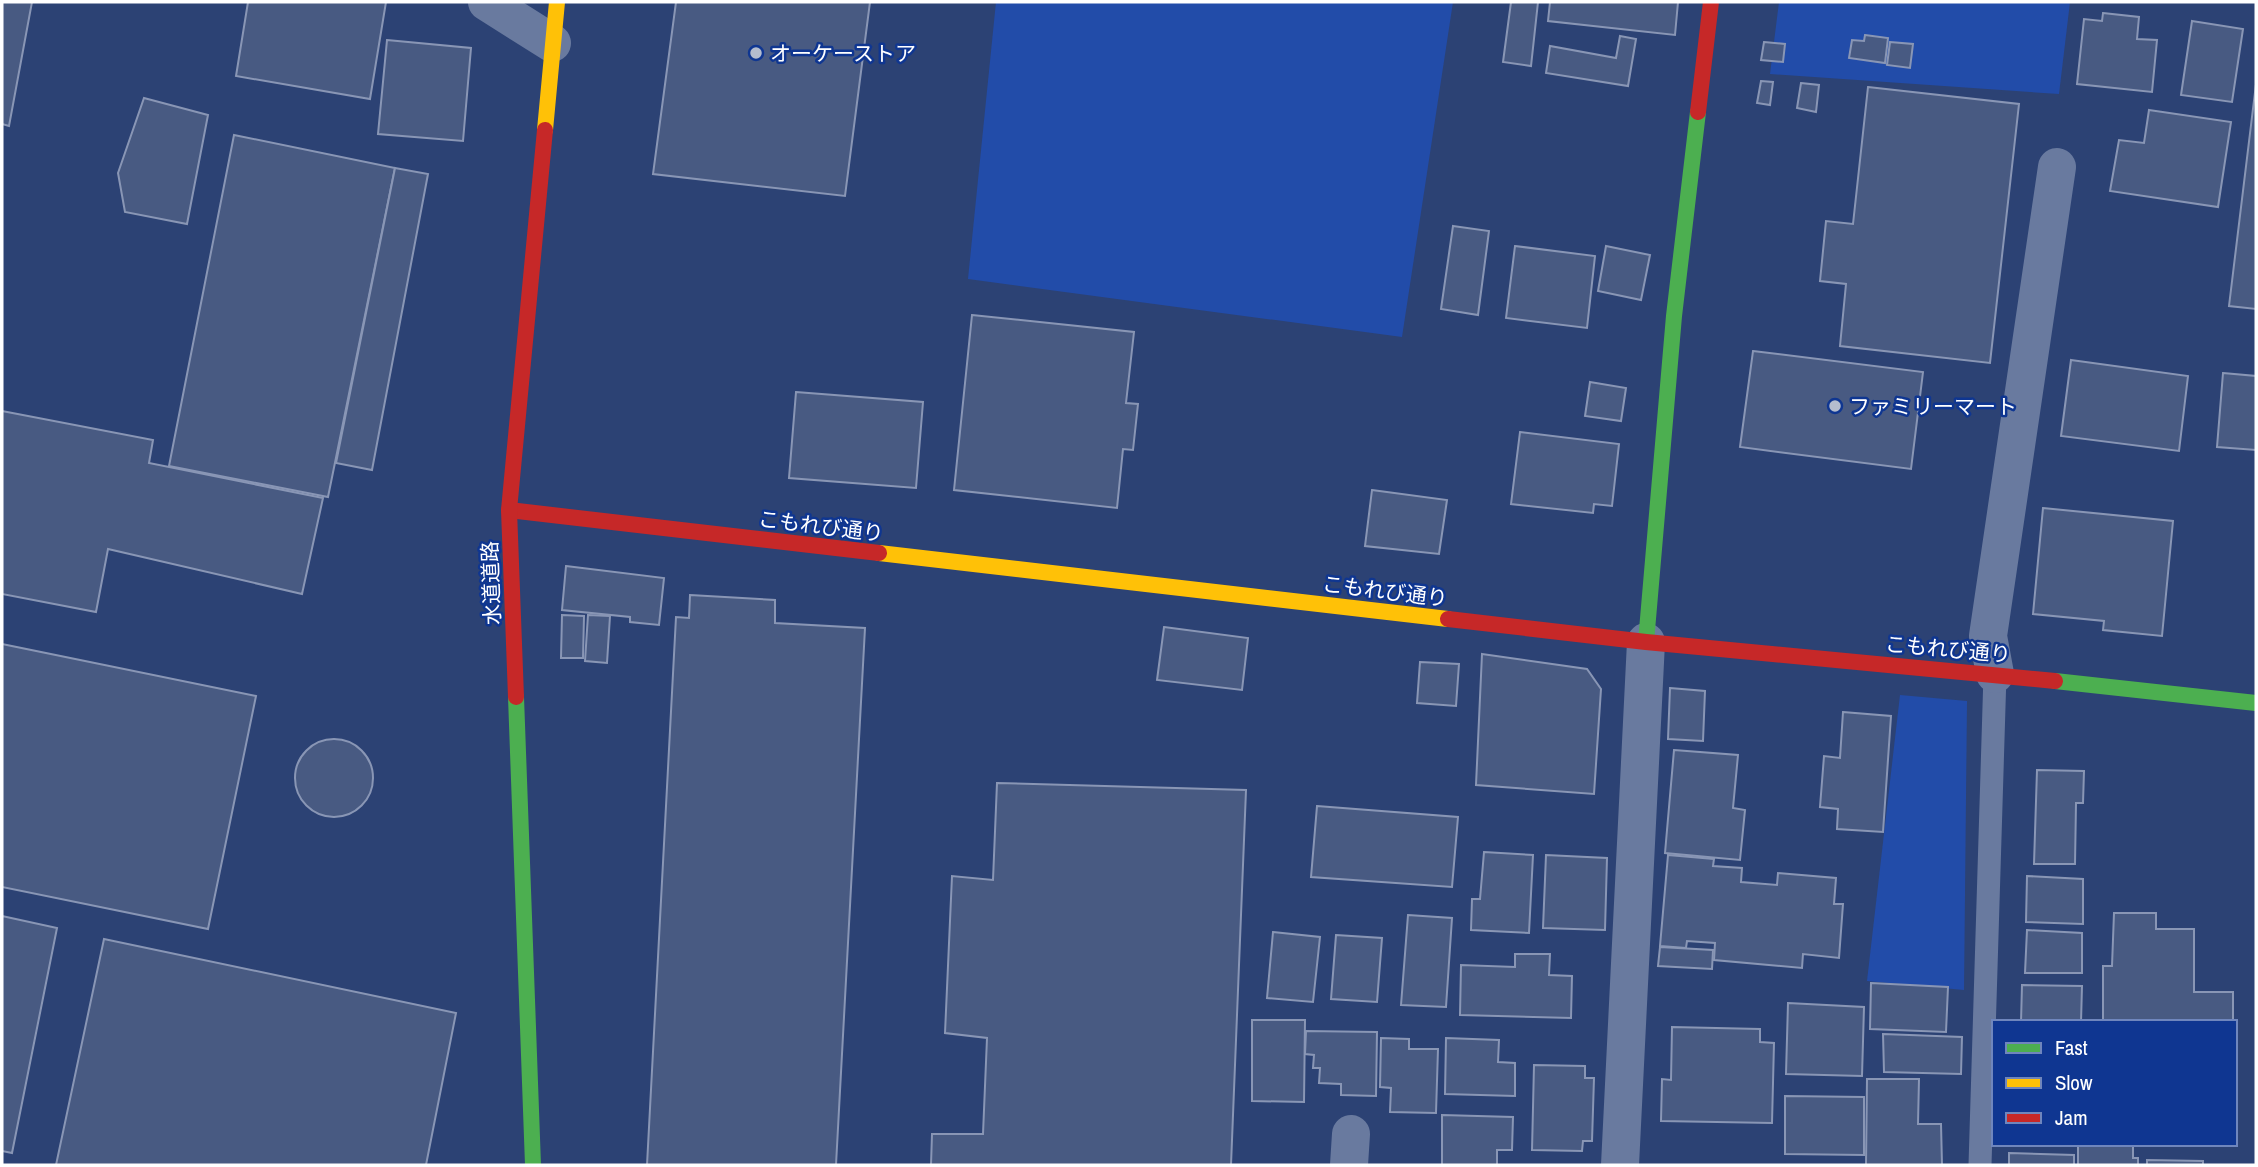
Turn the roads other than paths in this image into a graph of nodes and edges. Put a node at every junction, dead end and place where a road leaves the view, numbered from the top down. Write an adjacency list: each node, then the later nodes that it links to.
1 (486, 2): 4 (street)
2 (557, 2): 4 (street, 水道道路)
3 (1711, 2): 7 (street)
4 (552, 43): 6 (street, 水道道路)
5 (2057, 167): 8 (street)
6 (509, 510): 7 (street, こもれび通り); 10 (street, 水道道路)
7 (1646, 642): 8 (street, こもれび通り); 11 (street)
8 (1995, 674): 9 (street, こもれび通り); 12 (lane)
9 (2256, 703)
10 (533, 1165)
11 (1620, 1165)
12 (1980, 1165)

